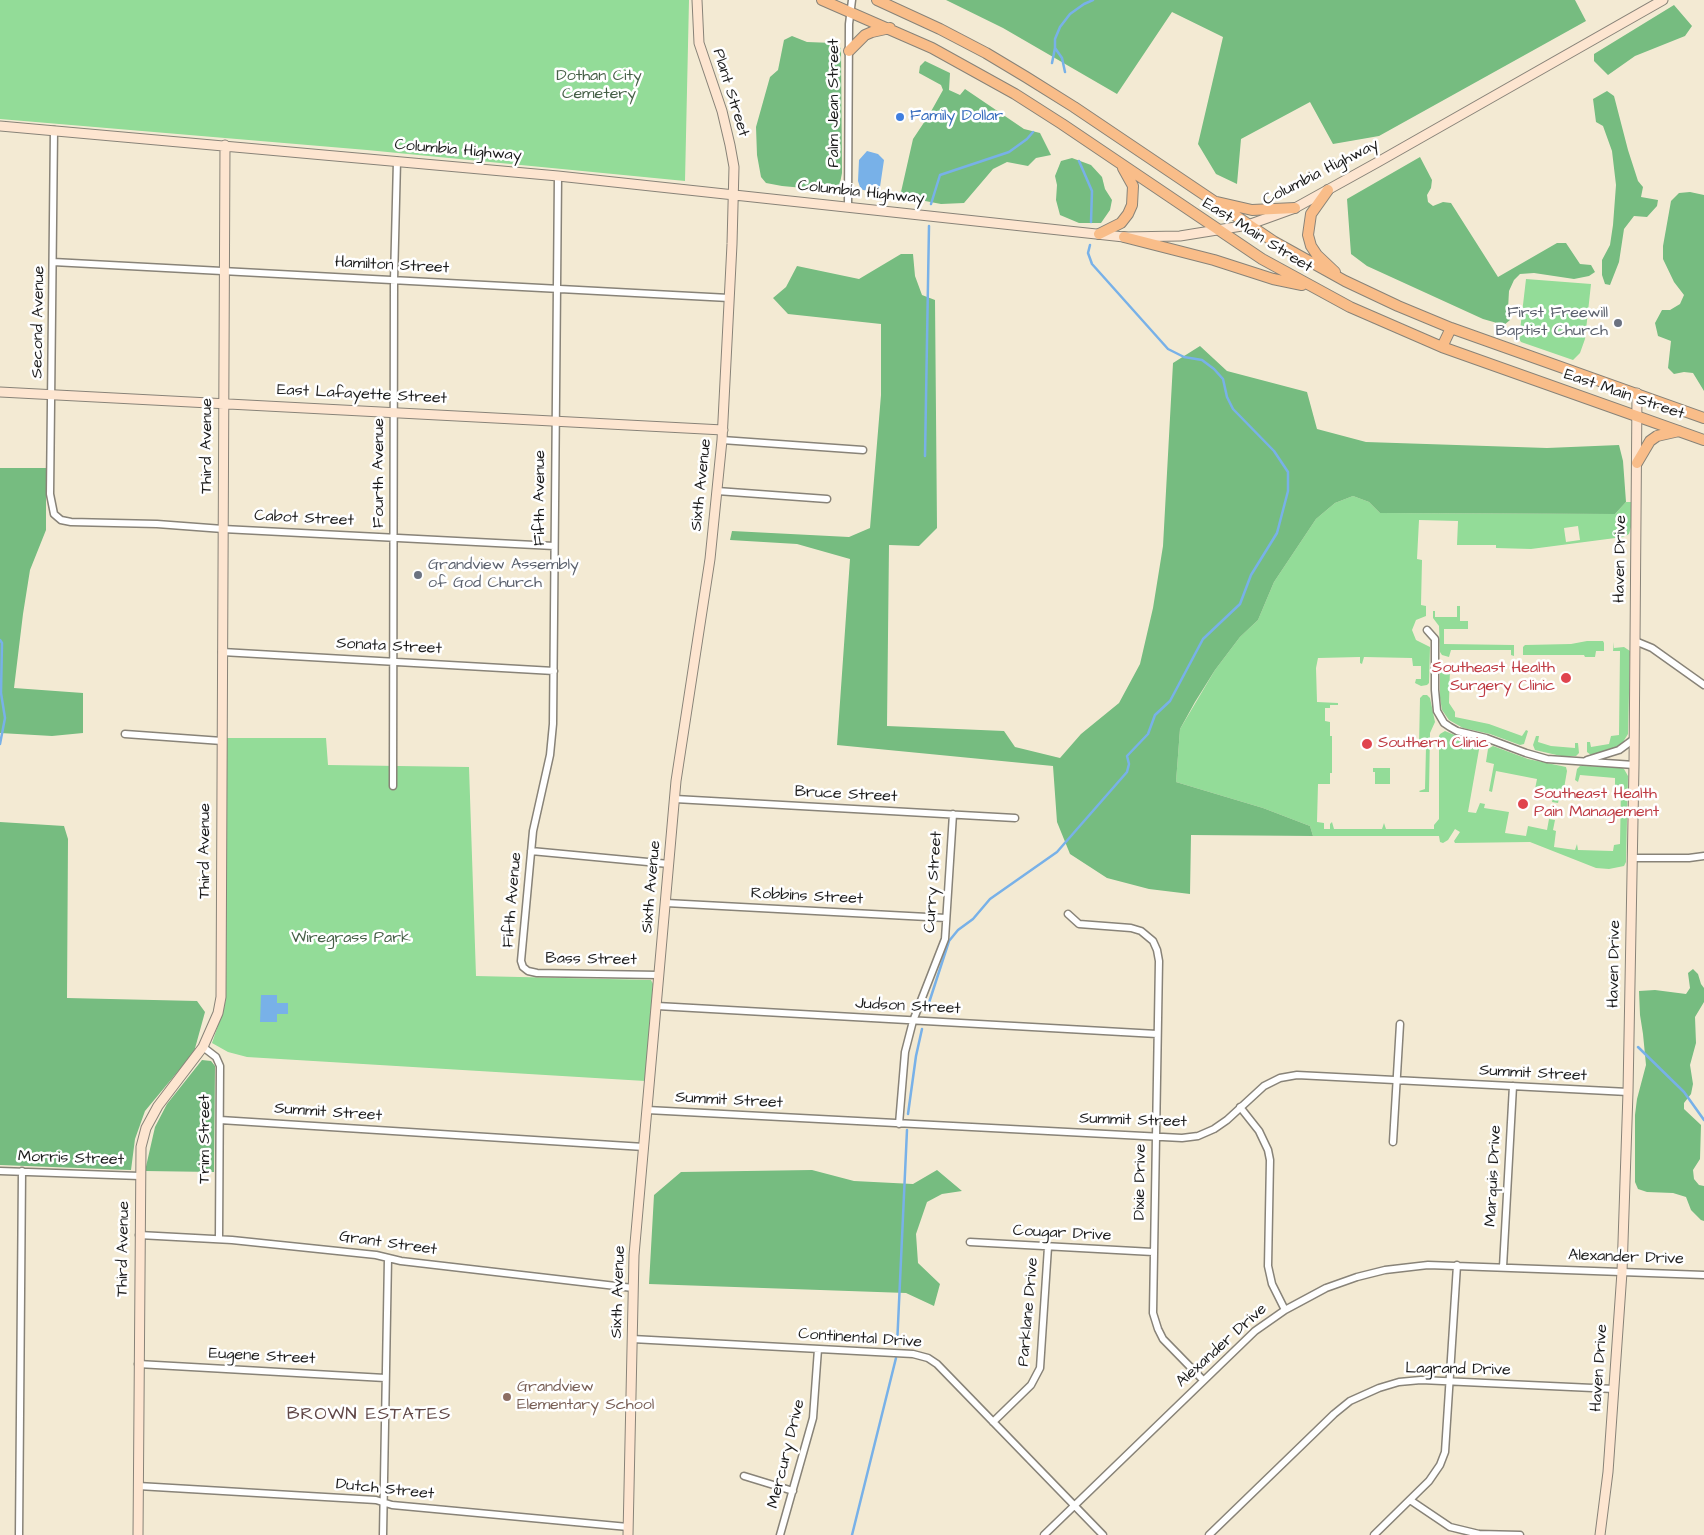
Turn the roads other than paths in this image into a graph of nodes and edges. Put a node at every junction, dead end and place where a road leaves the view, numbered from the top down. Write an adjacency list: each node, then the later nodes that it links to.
1 (697, 0): 16 (street, Plant Street)
2 (822, 0): 6 (main road, East Main Street)
3 (852, 0): 6 (street, Palm Jean Street)
4 (877, 0): 17 (main road, East Main Street)
5 (1663, 0): 15 (street, Columbia Highway)
6 (850, 11): 7 (main road, East Main Street); 8 (street, Palm Jean Street)
7 (890, 28): 8 (main road); 13 (main road, East Main Street)
8 (849, 51): 18 (street, Palm Jean Street)
9 (0, 126): 10 (street, Columbia Highway)
10 (54, 130): 11 (street, Columbia Highway); 25 (street, Second Avenue)
11 (225, 145): 12 (street, Columbia Highway); 26 (street, Third Avenue)
12 (397, 160): 14 (street, Columbia Highway); 27 (street, Fourth Avenue)
13 (1122, 165): 21 (main road, East Main Street); 22 (main road)
14 (558, 176): 16 (street, Columbia Highway); 30 (street, Fifth Avenue)
15 (1328, 190): 19 (street, Columbia Highway); 28 (main road)
16 (734, 195): 18 (street, Columbia Highway); 24 (street, Plant Street)
17 (1211, 201): 19 (main road); 20 (main road, East Main Street)
18 (848, 207): 22 (street, Columbia Highway)
19 (1295, 208): 20 (street, Columbia Highway)
20 (1248, 225): 21 (street, Columbia Highway); 28 (main road, East Main Street)
21 (1218, 231): 23 (street, Columbia Highway); 29 (main road, East Main Street)
22 (1099, 234): 23 (street, Columbia Highway)
23 (1124, 237): 29 (main road)
24 (732, 244): 31 (street, Sixth Avenue)
25 (53, 262): 26 (street, Hamilton Street); 36 (street, Second Avenue)
26 (224, 271): 27 (street, Hamilton Street); 37 (street, Third Avenue)
27 (394, 280): 30 (street, Hamilton Street); 38 (street, Fourth Avenue)
28 (1344, 281): 32 (main road, East Main Street)
29 (1311, 287): 33 (main road, East Main Street)
30 (556, 289): 31 (street, Hamilton Street); 41 (street, Fifth Avenue)
31 (729, 298): 42 (street, Sixth Avenue)
32 (1451, 328): 33 (main road); 35 (main road, East Main Street)
33 (1442, 347): 39 (main road, East Main Street)
34 (0, 392): 36 (street, East Lafayette Street)
35 (1637, 393): 39 (street, Haven Drive); 40 (main road, East Main Street)
36 (52, 394): 37 (street, East Lafayette Street); 50 (street, Second Avenue)
37 (224, 403): 38 (street, East Lafayette Street); 51 (street, Third Avenue)
38 (394, 412): 41 (street, East Lafayette Street); 52 (street, Fourth Avenue)
39 (1638, 416): 43 (main road, East Main Street); 47 (street, Haven Drive)
40 (1704, 418)
41 (555, 420): 42 (street, East Lafayette Street); 53 (street, Fifth Avenue)
42 (723, 430): 44 (street, Sixth Avenue)
43 (1680, 431): 45 (main road, East Main Street); 47 (main road)
44 (722, 440): 46 (street); 48 (street, Sixth Avenue)
45 (1704, 440)
46 (863, 450)
47 (1637, 463): 55 (street, Haven Drive)
48 (717, 491): 49 (street); 66 (street, Sixth Avenue)
49 (827, 499)
50 (54, 514): 51 (street, Cabot Street)
51 (223, 529): 52 (street, Cabot Street); 56 (street, Third Avenue)
52 (394, 538): 53 (street, Cabot Street); 57 (street, Fourth Avenue)
53 (554, 546): 58 (street, Fifth Avenue)
54 (1427, 630): 63 (street)
55 (1635, 641): 59 (street); 61 (street, Haven Drive)
56 (222, 652): 57 (street, Sonata Street); 62 (street, Third Avenue)
57 (393, 661): 58 (street, Sonata Street); 65 (street, Fourth Avenue)
58 (554, 671): 69 (street, Fifth Avenue)
59 (1704, 685)
60 (125, 734): 62 (street)
61 (1634, 739): 63 (street); 64 (street, Haven Drive)
62 (222, 741): 82 (street, Third Avenue)
63 (1584, 761): 64 (street)
64 (1634, 765): 70 (street, Haven Drive)
65 (393, 786)
66 (675, 799): 67 (street, Bruce Street); 72 (street, Sixth Avenue)
67 (953, 814): 68 (street, Bruce Street); 75 (street, Curry Street)
68 (1015, 818)
69 (530, 851): 72 (street); 76 (street, Fifth Avenue)
70 (1632, 858): 71 (street); 85 (street, Haven Drive)
71 (1703, 858)
72 (669, 864): 73 (street, Sixth Avenue)
73 (666, 903): 75 (street, Robbins Street); 77 (street, Sixth Avenue)
74 (1068, 914): 81 (street, Dixie Drive)
75 (946, 918): 79 (street, Curry Street)
76 (523, 967): 77 (street, Bass Street)
77 (659, 975): 78 (street, Sixth Avenue)
78 (657, 1006): 79 (street, Judson Street); 87 (street, Sixth Avenue)
79 (913, 1021): 81 (street, Judson Street); 89 (street, Curry Street)
80 (1400, 1024): 83 (street)
81 (1157, 1034): 90 (street, Dixie Drive)
82 (204, 1047): 88 (street, Trim Street); 95 (street, Third Avenue)
83 (1397, 1080): 84 (street, Summit Street); 86 (street, Summit Street); 91 (street)
84 (1513, 1086): 85 (street, Summit Street); 103 (street, Marquis Drive)
85 (1628, 1092): 104 (street, Haven Drive)
86 (1240, 1107): 90 (street, Summit Street); 107 (street)
87 (647, 1110): 89 (street, Summit Street); 92 (street, Sixth Avenue)
88 (220, 1120): 92 (street, Summit Street); 97 (street, Trim Street)
89 (898, 1124): 90 (street, Summit Street)
90 (1155, 1137): 100 (street, Dixie Drive)
91 (1393, 1142)
92 (644, 1147): 106 (street, Sixth Avenue)
93 (0, 1170): 94 (street, Morris Street)
94 (22, 1171): 95 (street, Morris Street); 123 (street)
95 (140, 1176): 96 (street, Third Avenue)
96 (139, 1235): 97 (street, Grant Street); 110 (street, Third Avenue)
97 (219, 1238): 101 (street, Grant Street)
98 (970, 1242): 99 (street, Cougar Drive)
99 (1048, 1247): 100 (street, Cougar Drive); 115 (street, Parklane Drive)
100 (1154, 1252): 112 (street, Dixie Drive)
101 (388, 1258): 106 (street, Grant Street); 111 (street)
102 (1457, 1265): 103 (street, Alexander Drive); 107 (street, Alexander Drive); 113 (street)
103 (1503, 1267): 104 (street, Alexander Drive)
104 (1622, 1272): 105 (street, Alexander Drive); 114 (street, Haven Drive)
105 (1704, 1275)
106 (632, 1288): 108 (street, Sixth Avenue)
107 (1285, 1310): 112 (street, Alexander Drive)
108 (632, 1339): 109 (street, Continental Drive); 122 (street, Sixth Avenue)
109 (818, 1349): 115 (street, Continental Drive); 118 (street, Mercury Drive)
110 (138, 1364): 111 (street, Eugene Street); 117 (street, Third Avenue)
111 (385, 1378): 120 (street)
112 (1203, 1380): 121 (street, Alexander Drive)
113 (1450, 1382): 114 (street, Lagrand Drive); 119 (street); 129 (street, Lagrand Drive)
114 (1614, 1389): 132 (street, Haven Drive)
115 (993, 1422): 121 (street, Continental Drive)
116 (744, 1476): 118 (street)
117 (138, 1486): 120 (street, Dutch Street); 124 (street, Third Avenue)
118 (793, 1491): 126 (street, Mercury Drive)
119 (1410, 1500): 130 (street); 131 (street)
120 (383, 1502): 122 (street, Dutch Street); 125 (street)
121 (1074, 1506): 127 (street, Alexander Drive); 128 (street, Continental Drive)
122 (628, 1531)
123 (19, 1535)
124 (138, 1535)
125 (383, 1535)
126 (780, 1535)
127 (1044, 1535)
128 (1103, 1535)
129 (1208, 1535)
130 (1374, 1535)
131 (1520, 1535)
132 (1600, 1535)

